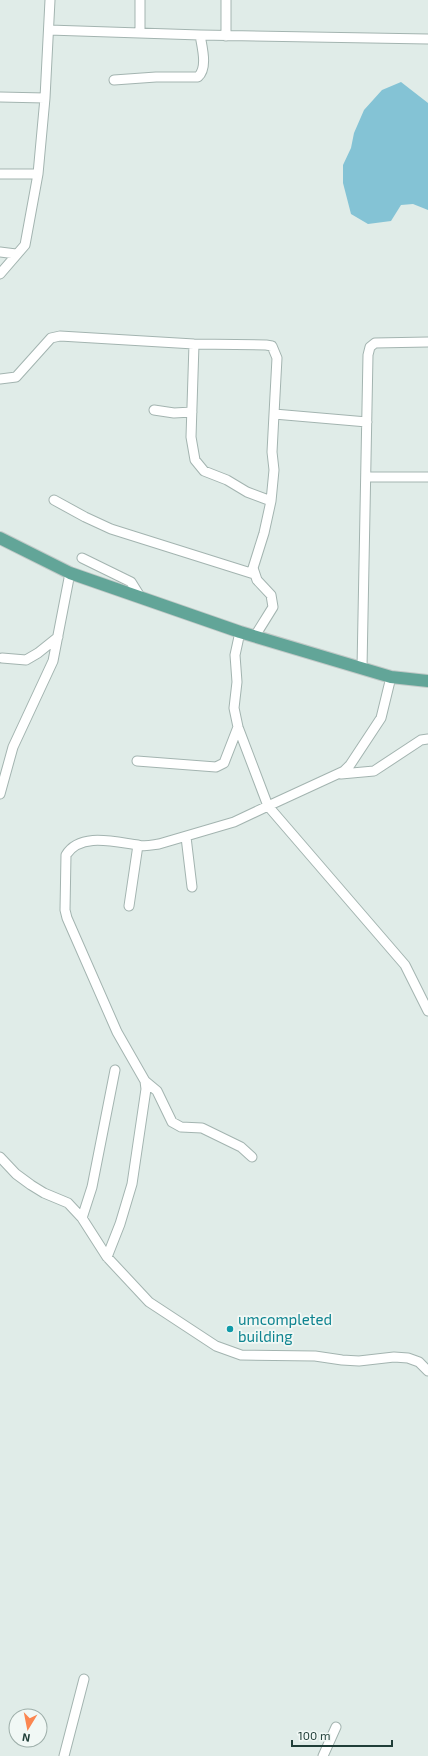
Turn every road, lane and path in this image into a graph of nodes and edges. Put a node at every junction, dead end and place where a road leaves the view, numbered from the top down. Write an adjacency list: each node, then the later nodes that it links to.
1 (50, 0): 4 (street)
2 (140, 0): 5 (street)
3 (226, 0): 7 (street)
4 (49, 30): 5 (street); 11 (street)
5 (140, 33): 6 (street)
6 (200, 36): 7 (street); 9 (street)
7 (226, 36): 8 (street)
8 (428, 39)
9 (114, 80)
10 (0, 97): 11 (street)
11 (45, 98): 13 (street)
12 (0, 174): 13 (street)
13 (38, 174): 15 (street)
14 (0, 252): 15 (street)
15 (16, 254): 16 (street)
16 (0, 274)
17 (428, 342): 23 (street)
18 (194, 344): 19 (street); 21 (street); 22 (street)
19 (0, 380)
20 (154, 410): 21 (street)
21 (192, 412): 27 (street)
22 (274, 414): 23 (street); 27 (street)
23 (367, 422): 24 (street)
24 (366, 477): 25 (street); 37 (street)
25 (428, 477)
26 (54, 500): 31 (street)
27 (271, 501): 31 (street)
28 (0, 538): 30 (main road)
29 (82, 558): 32 (street)
30 (70, 573): 32 (main road); 35 (street)
31 (254, 574): 34 (street)
32 (141, 598): 33 (main road)
33 (240, 632): 34 (main road); 40 (street)
34 (256, 636): 37 (main road)
35 (58, 637): 36 (street); 44 (street)
36 (2, 658)
37 (362, 668): 38 (main road)
38 (391, 676): 39 (main road); 43 (street)
39 (428, 681)
40 (238, 727): 42 (street); 45 (street)
41 (428, 739): 43 (street)
42 (137, 761)
43 (338, 774): 45 (street)
44 (0, 794)
45 (268, 806): 46 (street); 50 (street)
46 (186, 837): 47 (street); 48 (street)
47 (138, 845): 49 (street); 52 (street)
48 (192, 887)
49 (129, 906)
50 (428, 1011)
51 (115, 1070): 55 (street)
52 (145, 1081): 54 (street); 56 (street)
53 (0, 1157): 55 (street)
54 (252, 1157)
55 (82, 1218): 56 (street)
56 (107, 1257): 57 (street)
57 (428, 1371)
58 (84, 1679): 60 (street)
59 (336, 1727): 61 (street)
60 (64, 1756)
61 (323, 1756)

